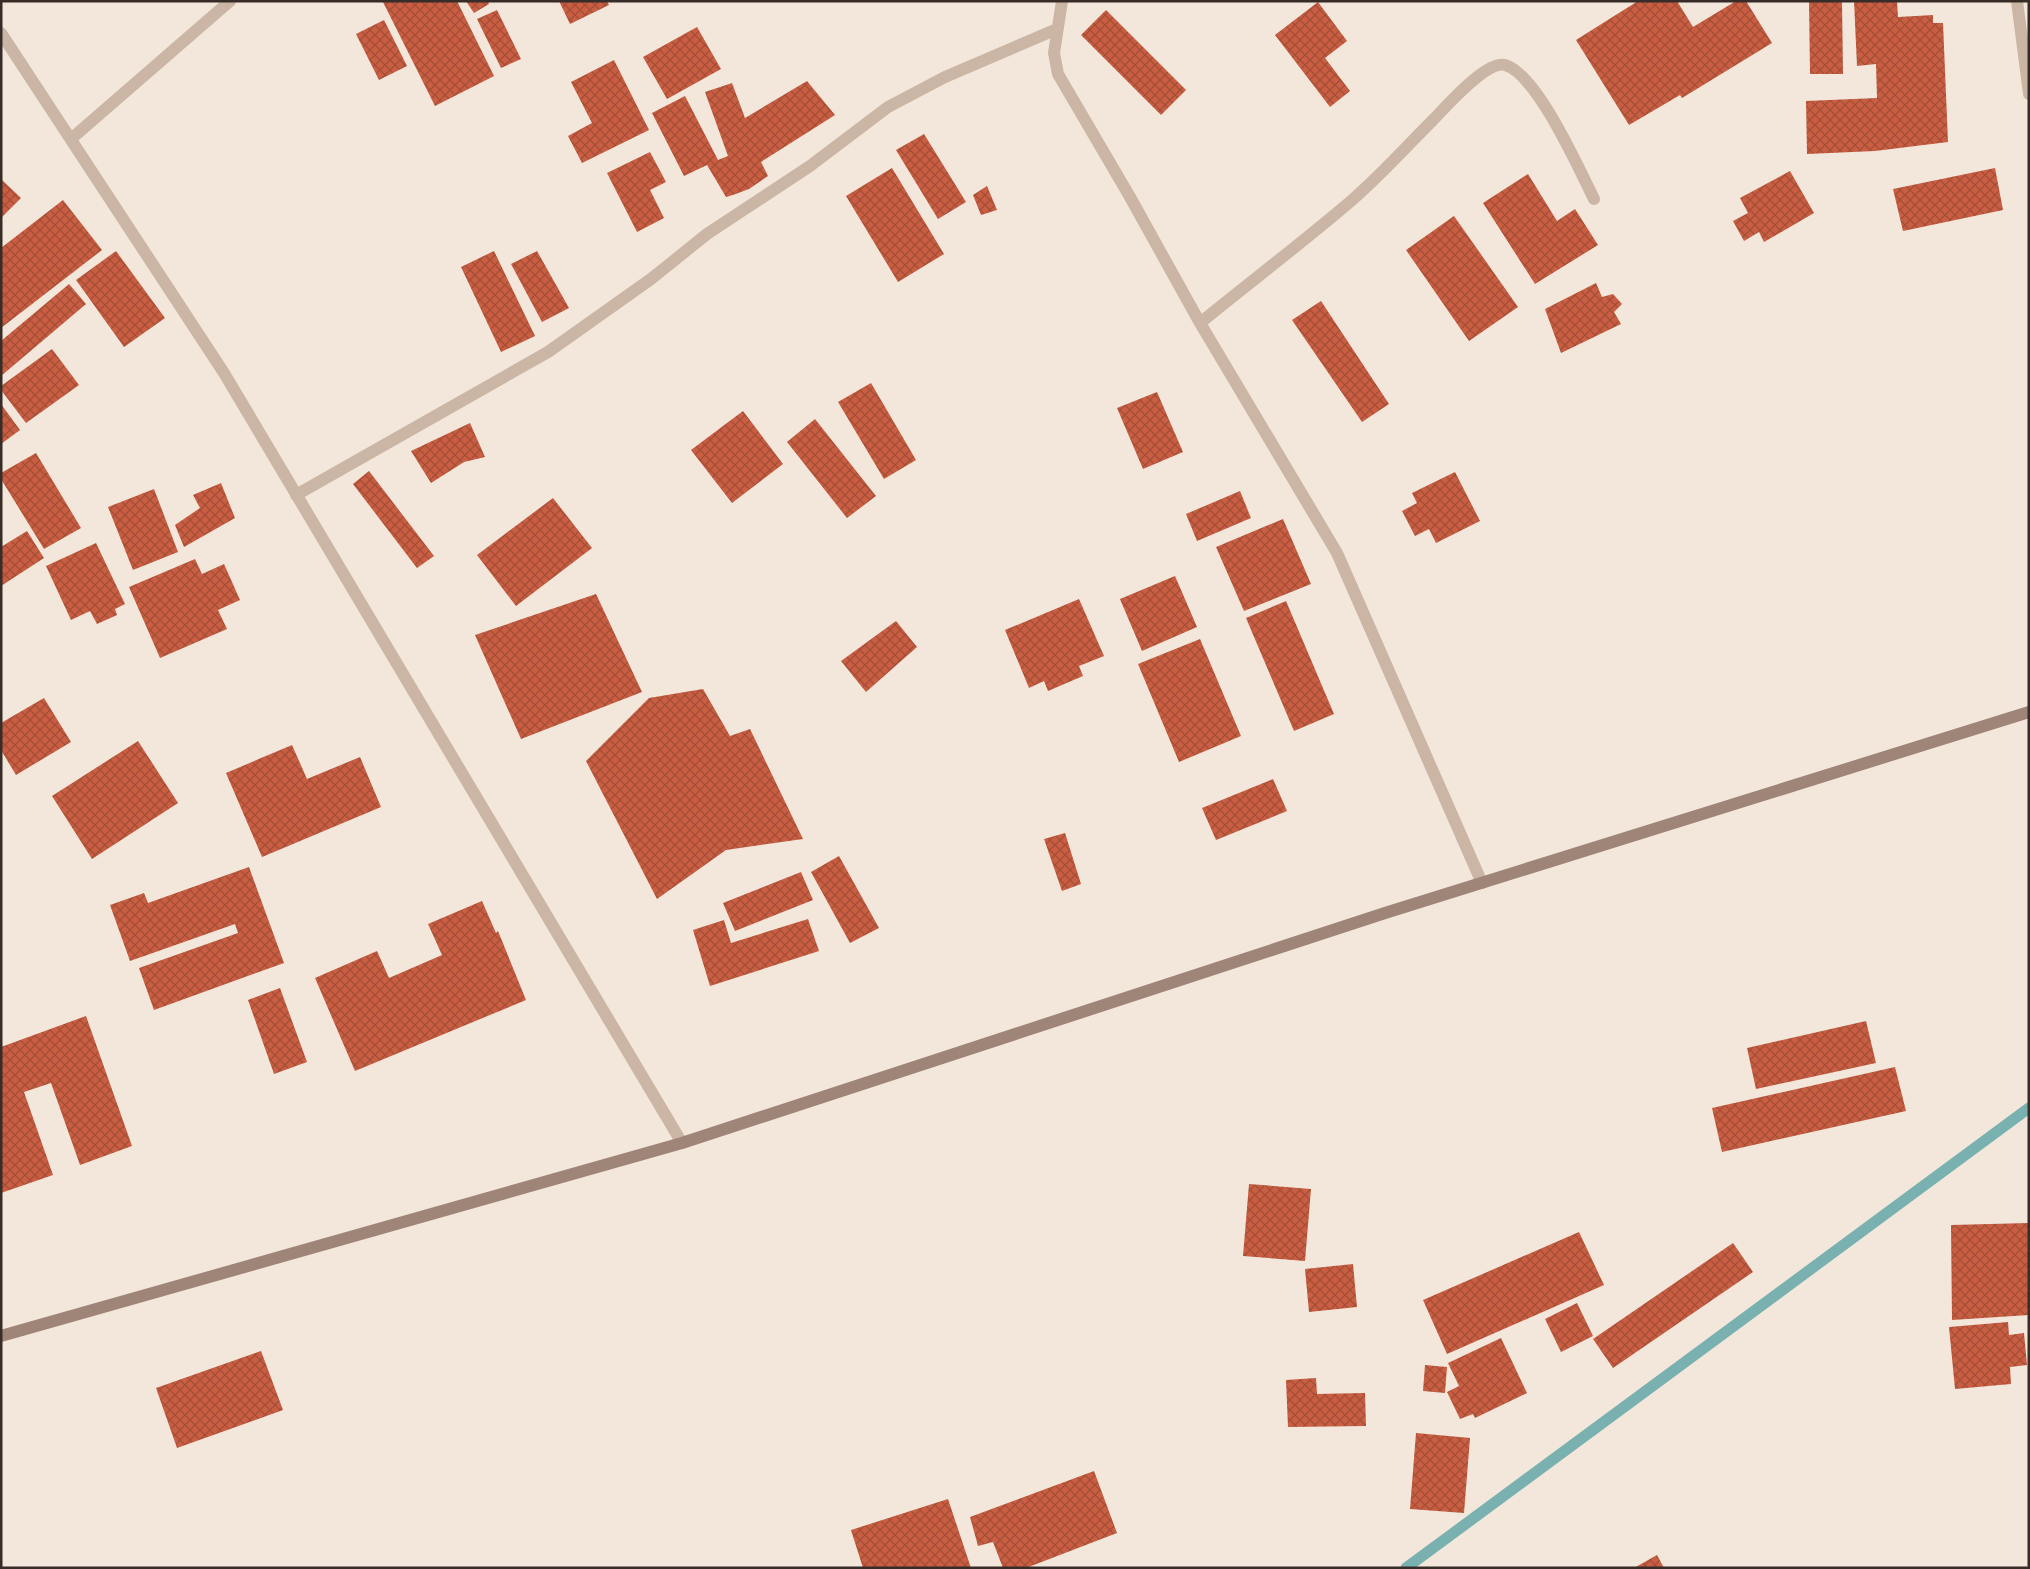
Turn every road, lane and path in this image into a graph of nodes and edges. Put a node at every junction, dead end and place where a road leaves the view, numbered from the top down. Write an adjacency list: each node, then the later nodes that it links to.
1 (230, 1): 7 (street)
2 (1062, 1): 4 (street)
3 (2017, 1): 6 (street)
4 (1057, 29): 9 (street); 10 (street)
5 (1, 33): 7 (street)
6 (2029, 94)
7 (71, 139): 10 (street)
8 (1594, 199): 9 (street)
9 (1200, 323): 12 (street)
10 (296, 494): 13 (street)
11 (2029, 712): 12 (street)
12 (1482, 883): 13 (street)
13 (682, 1142): 14 (street)
14 (1, 1336)

